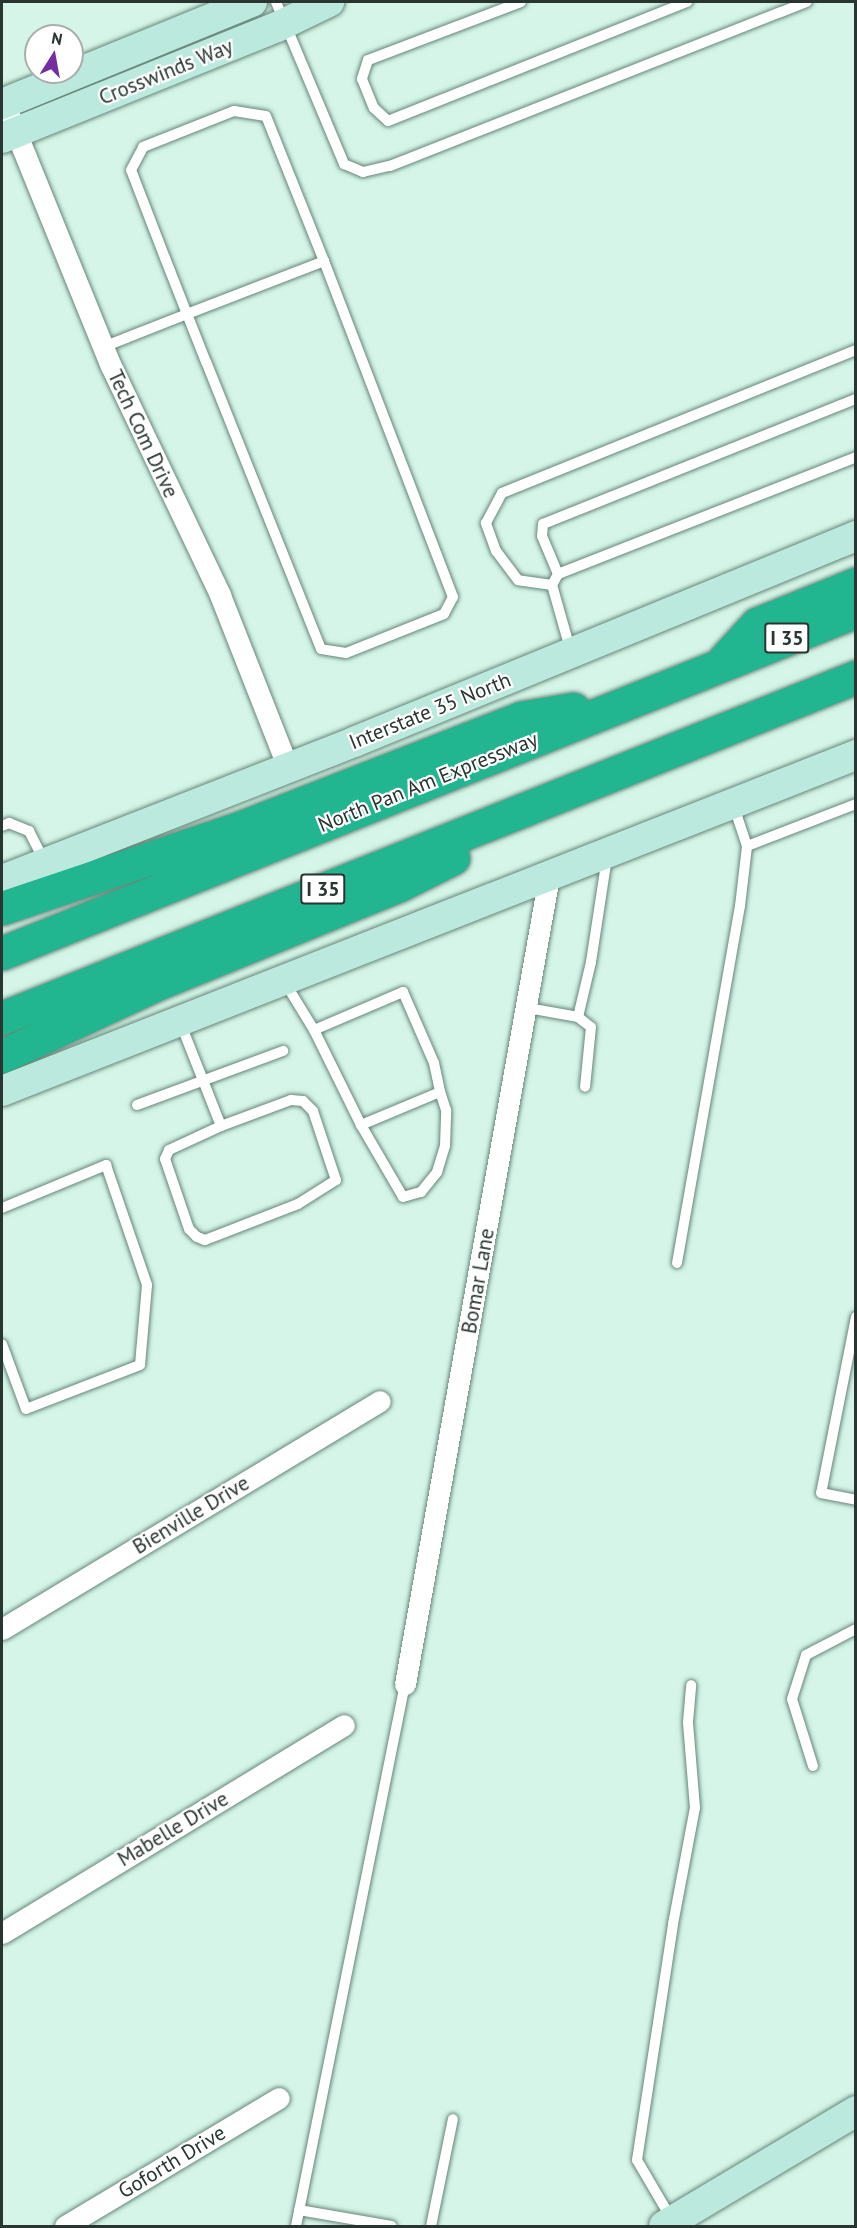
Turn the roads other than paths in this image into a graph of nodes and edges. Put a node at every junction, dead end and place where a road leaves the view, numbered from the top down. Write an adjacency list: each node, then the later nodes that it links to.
1 (252, 2): 7 (main road, Crosswinds Way)
2 (329, 2): 6 (main road, Crosswinds Way)
3 (521, 2): 4 (lane)
4 (687, 2)
5 (807, 2): 6 (lane)
6 (280, 12): 8 (main road, Crosswinds Way)
7 (2, 102): 8 (street, Tech Com Drive)
8 (9, 135): 11 (street, Tech Com Drive)
9 (324, 261): 10 (lane); 10 (lane); 10 (lane)
10 (187, 314): 11 (lane)
11 (104, 347): 28 (street, Tech Com Drive)
12 (855, 350): 18 (lane)
13 (855, 399): 16 (lane)
14 (855, 457): 16 (lane)
15 (855, 536): 20 (main road, Interstate 35 North)
16 (558, 574): 18 (lane)
17 (855, 584): 21 (highway)
18 (552, 585): 20 (lane)
19 (855, 611): 21 (highway, North Pan Am Expressway / I 35)
20 (572, 653): 28 (main road, Interstate 35 North)
21 (719, 665): 24 (highway, North Pan Am Expressway / I 35)
22 (855, 677): 25 (highway, I 35)
23 (855, 694): 25 (highway)
24 (637, 698): 37 (highway); 38 (highway, North Pan Am Expressway / I 35)
25 (678, 748): 27 (highway, I 35)
26 (855, 755): 29 (main road)
27 (645, 760): 42 (highway, I 35); 46 (highway)
28 (288, 768): 34 (main road, Interstate 35 North)
29 (733, 804): 32 (lane); 33 (main road)
30 (855, 804): 32 (lane)
31 (2, 826): 34 (lane)
32 (747, 846): 55 (lane)
33 (608, 853): 35 (main road); 41 (lane)
34 (46, 863): 36 (main road, Interstate 35 North)
35 (549, 876): 39 (main road); 40 (street, Bomar Lane)
36 (2, 880)
37 (2, 908)
38 (2, 953)
39 (284, 981): 43 (main road); 44 (lane)
40 (528, 1008): 41 (lane); 62 (street, Bomar Lane)
41 (578, 1017): 48 (lane)
42 (2, 1018)
43 (179, 1022): 47 (lane); 49 (main road)
44 (314, 1030): 50 (lane); 52 (lane)
45 (283, 1051): 47 (lane)
46 (2, 1056)
47 (203, 1082): 51 (lane); 53 (lane)
48 (585, 1087)
49 (2, 1091)
50 (440, 1092): 52 (lane); 52 (lane)
51 (137, 1106)
52 (361, 1125)
53 (221, 1126): 53 (lane)
54 (2, 1208): 57 (lane)
55 (676, 1263)
56 (855, 1317): 59 (lane)
57 (2, 1344)
58 (380, 1401): 60 (street, Bienville Drive)
59 (855, 1500)
60 (2, 1629)
61 (855, 1629): 65 (lane)
62 (405, 1684): 70 (lane)
63 (691, 1685): 71 (lane)
64 (344, 1725): 66 (street, Mabelle Drive)
65 (813, 1766)
66 (2, 1933)
67 (279, 2098): 72 (street, Goforth Drive)
68 (855, 2111): 71 (main road)
69 (453, 2119): 75 (lane)
70 (299, 2210): 73 (lane); 74 (lane)
71 (668, 2224)
72 (65, 2226)
73 (296, 2226)
74 (392, 2226)
75 (431, 2226)

